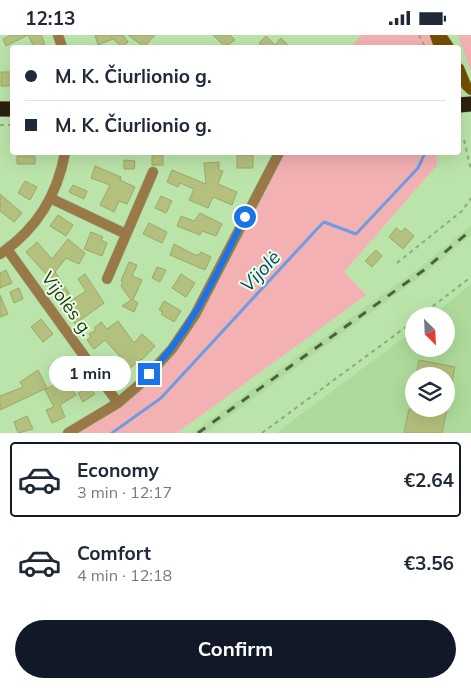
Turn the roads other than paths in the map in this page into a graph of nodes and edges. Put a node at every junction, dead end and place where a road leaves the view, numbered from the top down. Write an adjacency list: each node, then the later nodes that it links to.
1 (461, 73): 2 (main road)
2 (471, 90)
3 (65, 155): 6 (street)
4 (278, 155): 10 (street)
5 (153, 172): 7 (street)
6 (52, 199): 7 (street); 8 (street)
7 (126, 234): 9 (street)
8 (4, 251): 10 (street, Vijolės g.)
9 (107, 279)
10 (118, 403): 11 (street)
11 (68, 433)

